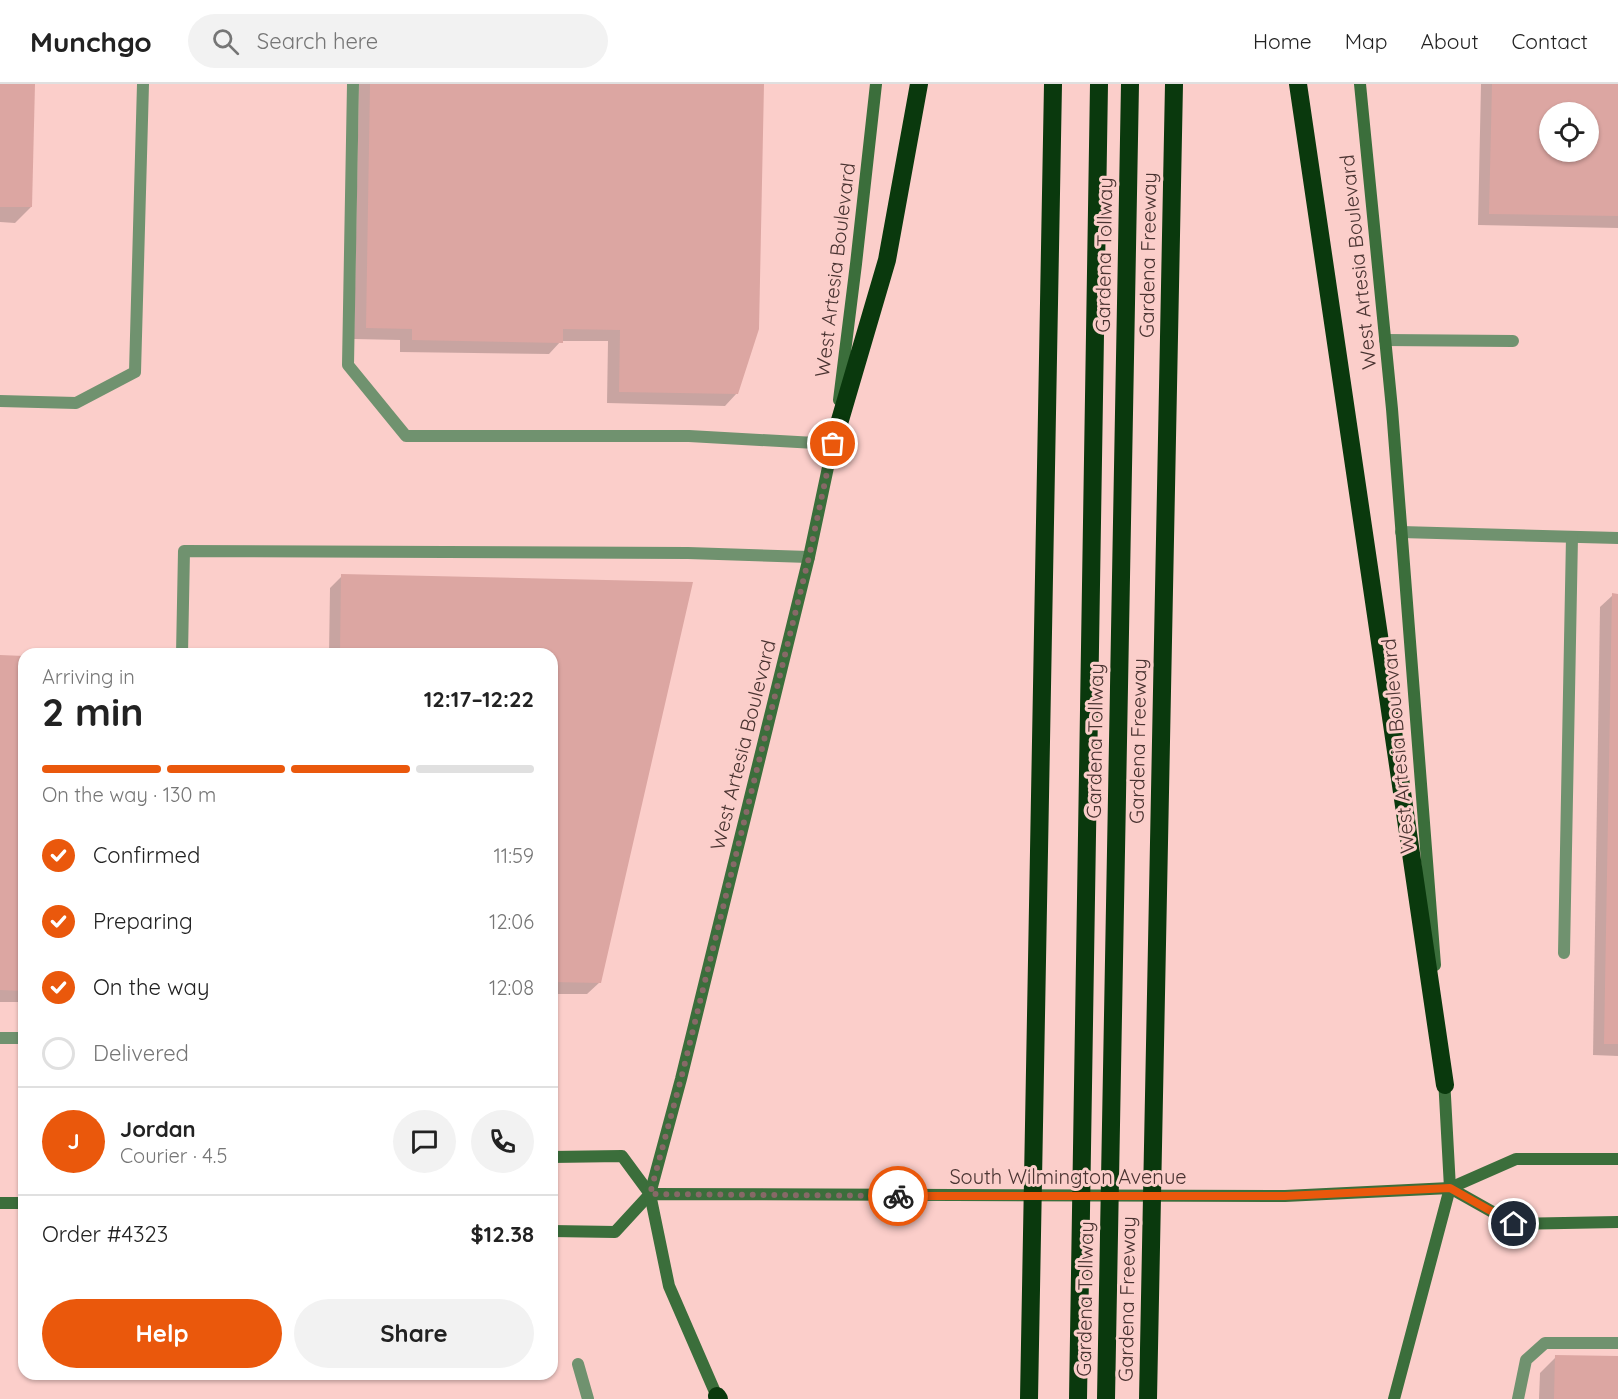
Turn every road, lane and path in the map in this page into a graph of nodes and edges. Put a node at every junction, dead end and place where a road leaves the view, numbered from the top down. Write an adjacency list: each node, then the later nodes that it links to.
1 (143, 84): 13 (lane)
2 (353, 84): 14 (lane)
3 (876, 84): 14 (main road, West Artesia Boulevard)
4 (918, 84): 14 (highway)
5 (1053, 84): 36 (highway)
6 (1099, 84): 37 (highway, Gardena Tollway)
7 (1130, 84): 38 (highway, Gardena Tollway)
8 (1174, 84): 39 (highway, Gardena Freeway)
9 (1298, 84): 23 (highway)
10 (1360, 84): 11 (main road, West Artesia Boulevard)
11 (1385, 340): 12 (lane); 15 (main road, West Artesia Boulevard)
12 (1513, 342)
13 (0, 401)
14 (833, 444): 18 (main road, West Artesia Boulevard)
15 (1401, 532): 16 (lane); 23 (main road, West Artesia Boulevard)
16 (1572, 537): 17 (lane); 20 (lane)
17 (1618, 538)
18 (809, 557): 19 (lane); 27 (main road, West Artesia Boulevard)
19 (182, 648)
20 (1564, 953)
21 (0, 1038): 22 (lane)
22 (18, 1038)
23 (1445, 1085): 26 (main road, West Artesia Boulevard)
24 (558, 1157): 27 (main road)
25 (1618, 1158): 26 (main road, South Wilmington Avenue)
26 (1450, 1188): 27 (main road, South Wilmington Avenue); 30 (main road); 40 (main road, West Artesia Boulevard)
27 (650, 1194): 31 (main road); 34 (main road, West Artesia Boulevard)
28 (0, 1203): 29 (main road)
29 (18, 1203)
30 (1618, 1222)
31 (558, 1231)
32 (1618, 1343): 41 (lane)
33 (578, 1364): 35 (lane)
34 (718, 1398)
35 (588, 1399)
36 (1029, 1399)
37 (1078, 1399)
38 (1106, 1399)
39 (1148, 1399)
40 (1394, 1399)
41 (1518, 1399)

